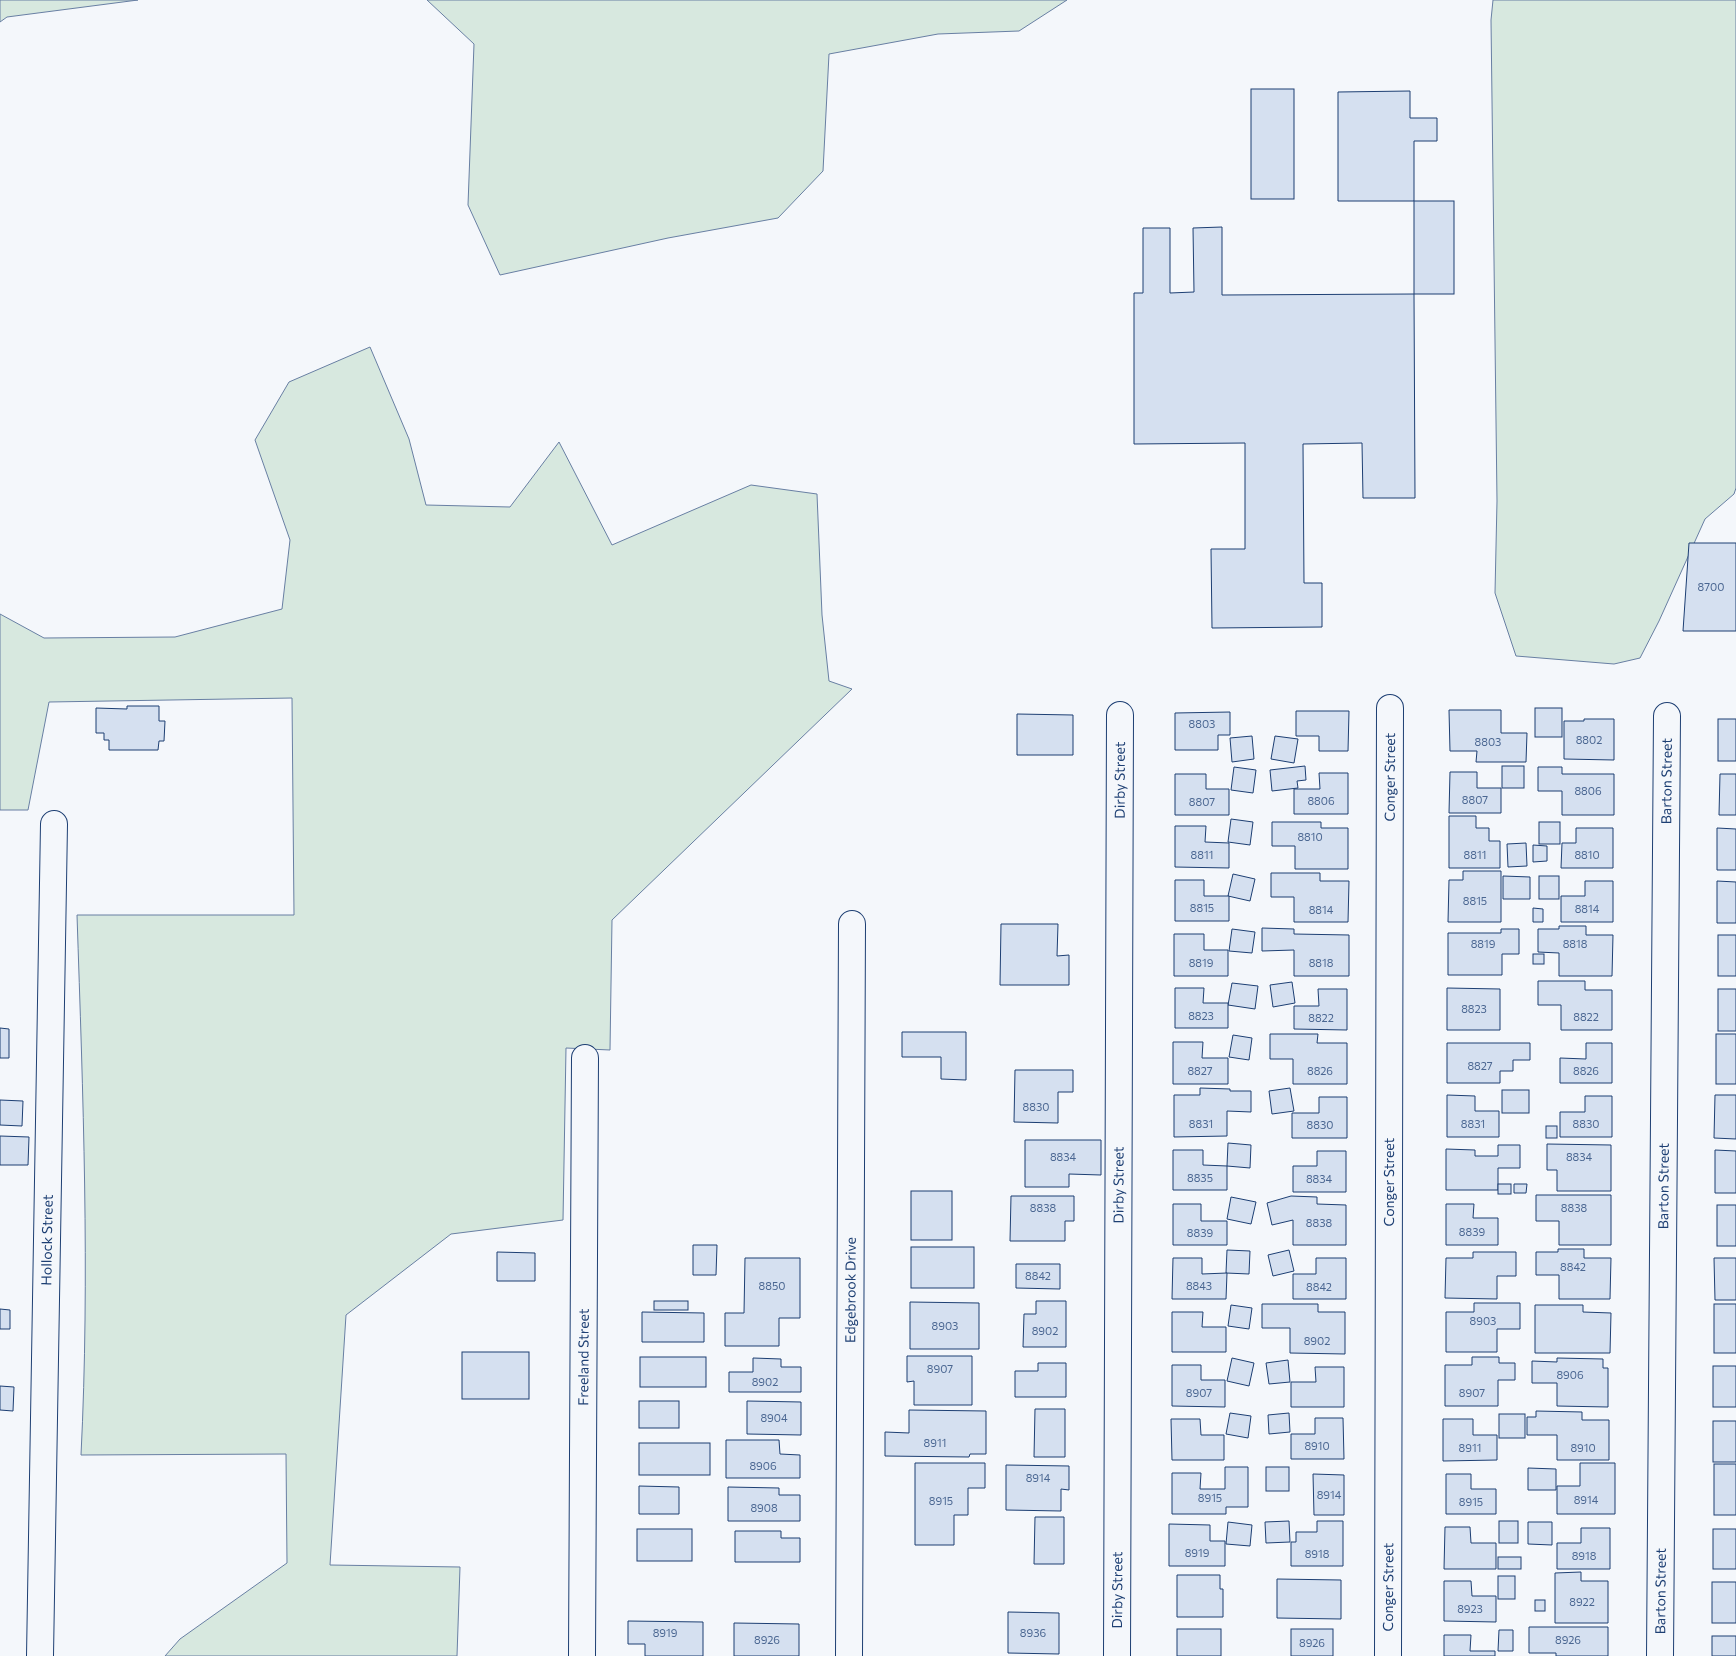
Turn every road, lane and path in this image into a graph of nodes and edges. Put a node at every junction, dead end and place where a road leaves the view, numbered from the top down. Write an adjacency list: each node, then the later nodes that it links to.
1 (1390, 708): 11 (street, Conger Street)
2 (1120, 715): 10 (street, Dirby Street)
3 (1667, 716): 12 (street, Barton Street)
4 (54, 824): 7 (street, Hollock Street)
5 (852, 924): 9 (street, Edgebrook Drive)
6 (585, 1058): 8 (street, Freeland Street)
7 (40, 1656)
8 (582, 1656)
9 (849, 1656)
10 (1117, 1656)
11 (1388, 1656)
12 (1660, 1656)

